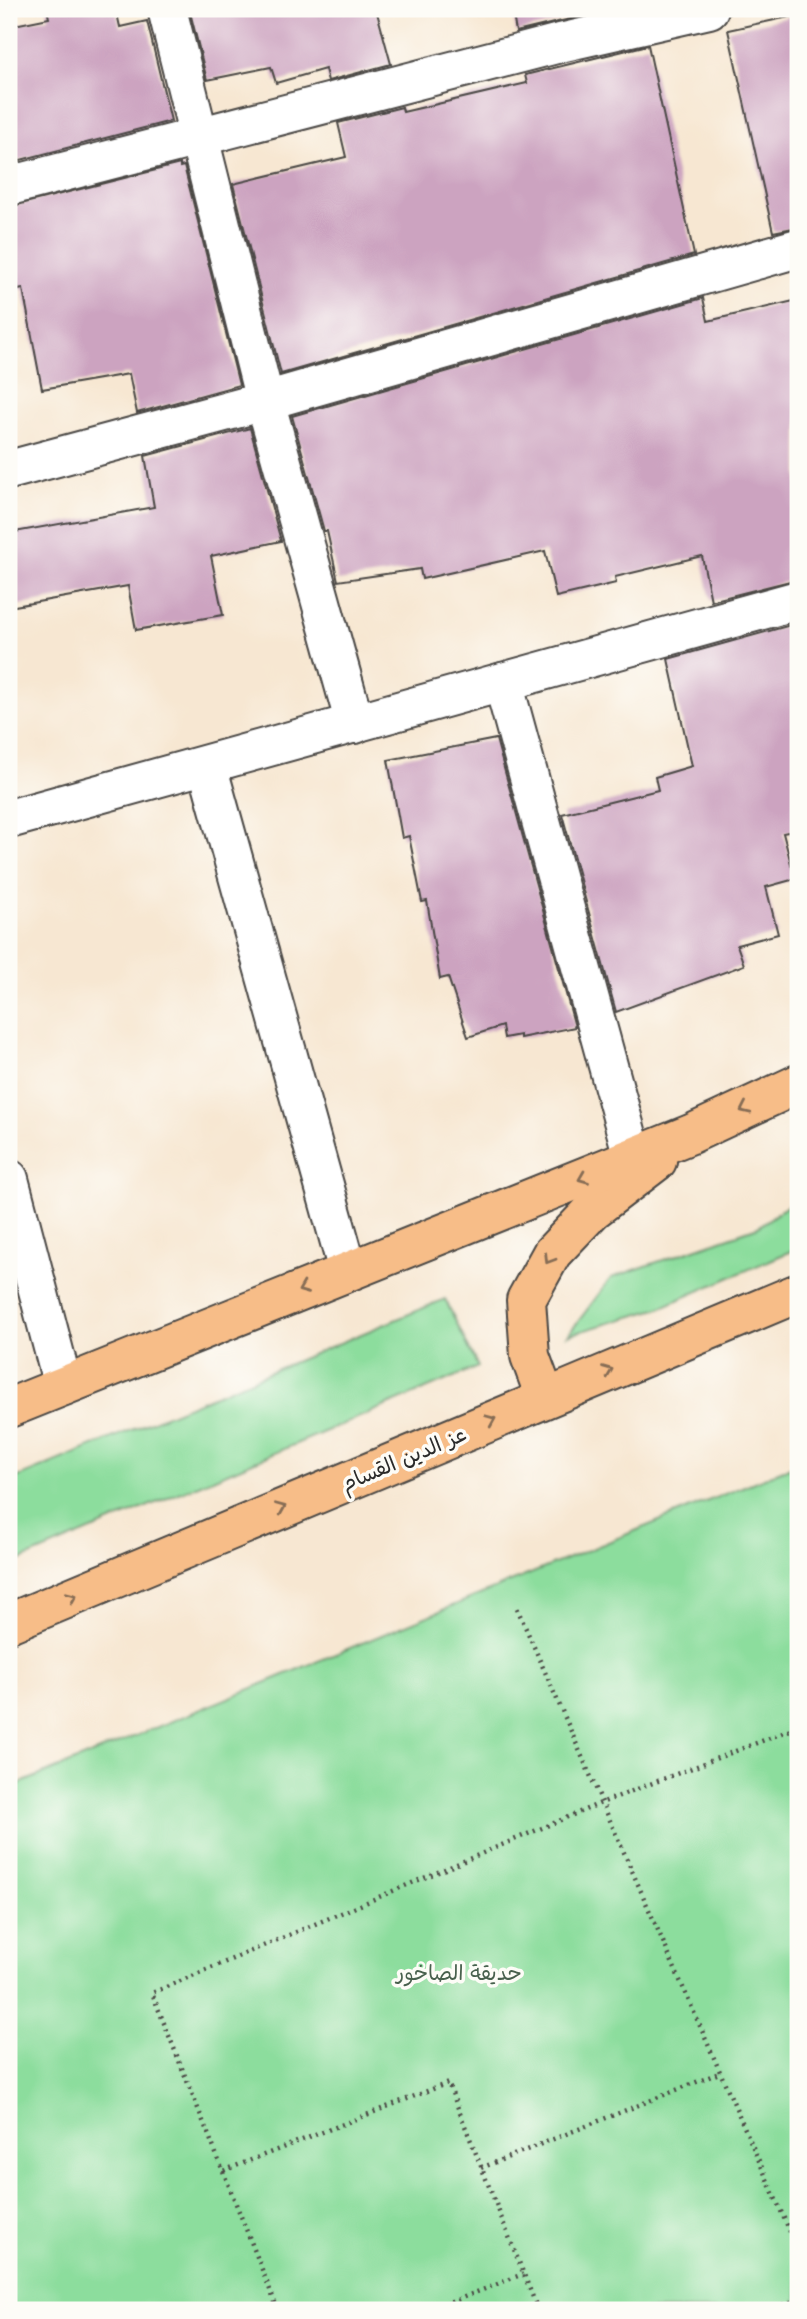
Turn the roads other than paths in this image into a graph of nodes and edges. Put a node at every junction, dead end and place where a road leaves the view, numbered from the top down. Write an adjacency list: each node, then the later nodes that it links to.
1 (167, 9): 3 (street)
2 (709, 9): 3 (street)
3 (200, 137): 4 (street); 6 (street)
4 (9, 187)
5 (798, 248): 6 (street)
6 (265, 401): 7 (street); 10 (street)
7 (9, 470)
8 (798, 600): 9 (street)
9 (503, 682): 10 (street); 15 (street)
10 (355, 724): 11 (street)
11 (207, 765): 12 (street); 17 (street)
12 (9, 819)
13 (798, 1084): 14 (highway, one-way to 14)
14 (691, 1134): 15 (highway); 20 (highway, one-way to 20)
15 (633, 1157): 17 (highway, one-way to 17)
16 (9, 1179): 19 (street)
17 (348, 1271): 19 (highway, one-way to 19)
18 (798, 1293): 20 (highway, عز الدين القسام, one-way to 18)
19 (64, 1386): 21 (highway)
20 (545, 1397): 22 (highway, عز الدين القسام, one-way to 20)
21 (9, 1408)
22 (9, 1623)

